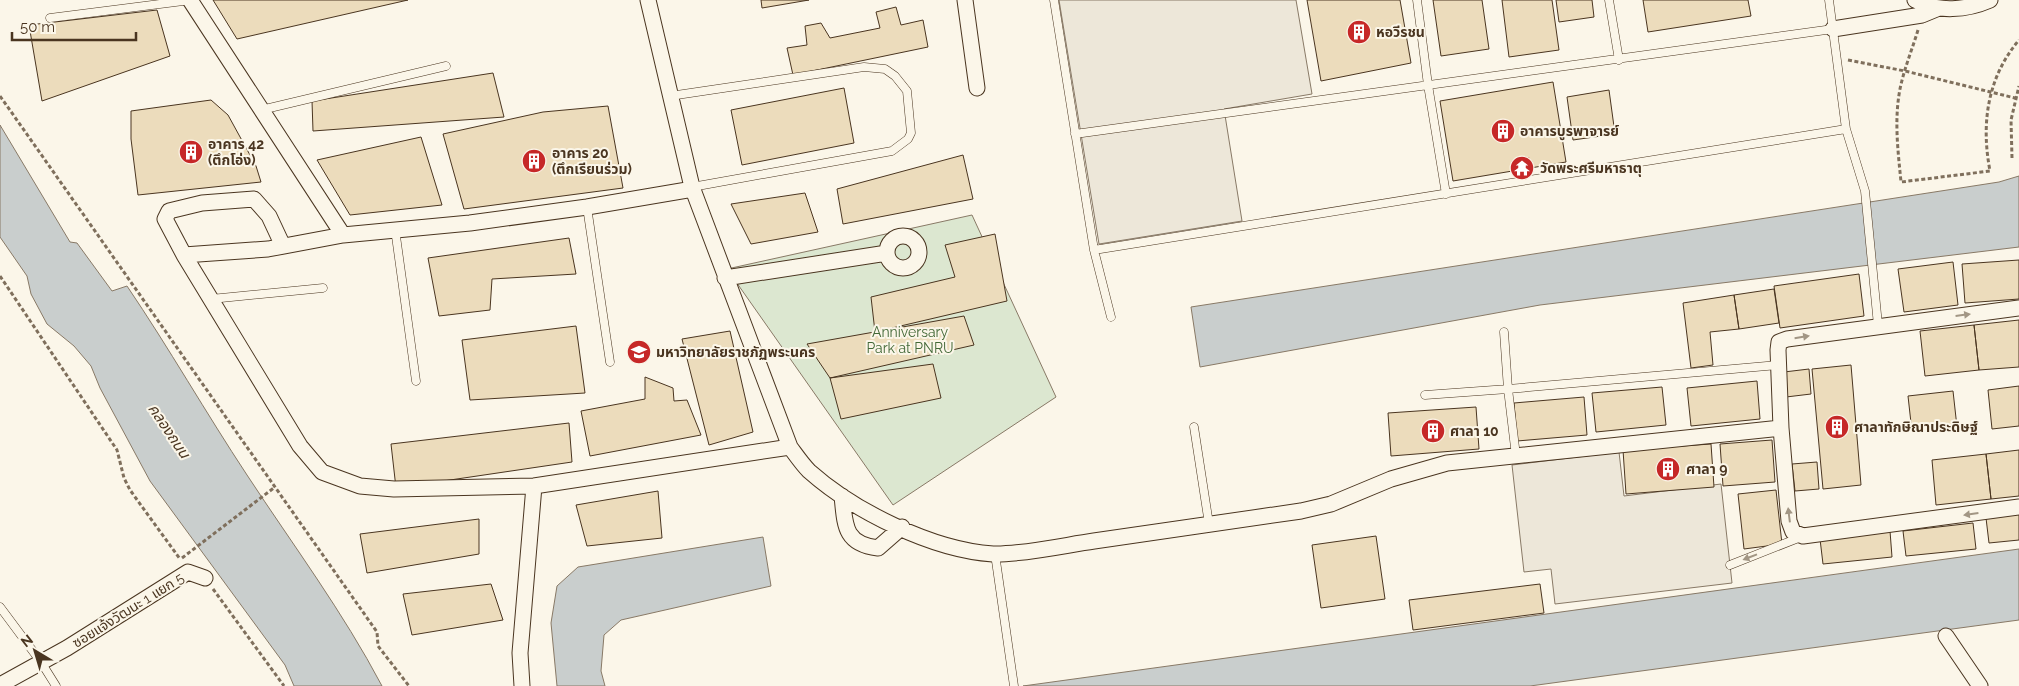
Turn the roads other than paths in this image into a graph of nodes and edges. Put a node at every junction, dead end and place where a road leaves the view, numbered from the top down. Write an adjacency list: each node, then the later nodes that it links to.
1 (191, 0): 11 (lane); 18 (street)
2 (648, 0): 17 (street)
3 (965, 0): 16 (street)
4 (1054, 0): 20 (lane)
5 (1416, 0): 15 (lane)
6 (1609, 0): 13 (lane)
7 (1829, 0): 12 (lane)
8 (1915, 0): 10 (street)
9 (1990, 0): 10 (street)
10 (1940, 8): 12 (street)
11 (50, 18)
12 (1833, 29): 13 (lane); 19 (lane)
13 (1619, 60): 15 (lane)
14 (446, 66): 18 (lane)
15 (1428, 85): 20 (lane); 22 (lane)
16 (977, 88)
17 (670, 96): 21 (street); 21 (lane)
18 (261, 110): 25 (street)
19 (1846, 129): 22 (lane); 35 (lane)
20 (1075, 134): 27 (lane)
21 (693, 188): 23 (street); 30 (street)
22 (1446, 194): 27 (lane)
23 (587, 207): 24 (street); 37 (lane)
24 (395, 229): 25 (street); 39 (lane)
25 (343, 235): 26 (street)
26 (283, 246): 29 (street); 29 (street)
27 (1094, 250): 34 (lane)
28 (887, 254): 30 (street)
29 (184, 256): 32 (street)
30 (725, 278): 44 (street)
31 (323, 288): 32 (lane)
32 (211, 299): 46 (street)
33 (2019, 308): 35 (street, one-way to 33)
34 (1111, 317)
35 (1878, 325): 38 (street, one-way to 35)
36 (1504, 332): 40 (lane)
37 (610, 362)
38 (1778, 365): 40 (lane); 43 (street)
39 (416, 381)
40 (1508, 389): 41 (lane); 45 (lane)
41 (1425, 395)
42 (1194, 427): 49 (lane)
43 (1781, 428): 45 (street); 51 (street, one-way to 43)
44 (790, 447): 46 (street); 47 (street)
45 (1516, 456): 49 (street)
46 (534, 486): 60 (street)
47 (842, 496): 50 (street); 50 (street)
48 (2019, 507): 51 (street, one-way to 51)
49 (1209, 524): 52 (street)
50 (902, 528): 52 (street)
51 (1803, 536): 53 (lane, one-way to 53)
52 (995, 554): 61 (lane)
53 (1730, 565)
54 (205, 578): 57 (street, ซอยแจ้งวัฒนะ 1 แยก 5)
55 (0, 607): 57 (lane)
56 (1946, 636): 62 (street)
57 (41, 662): 58 (street, ซอยแจ้งวัฒนะ 1 แยก 5); 59 (lane)
58 (0, 685)
59 (56, 686)
60 (522, 686)
61 (1014, 686)
62 (1980, 686)

